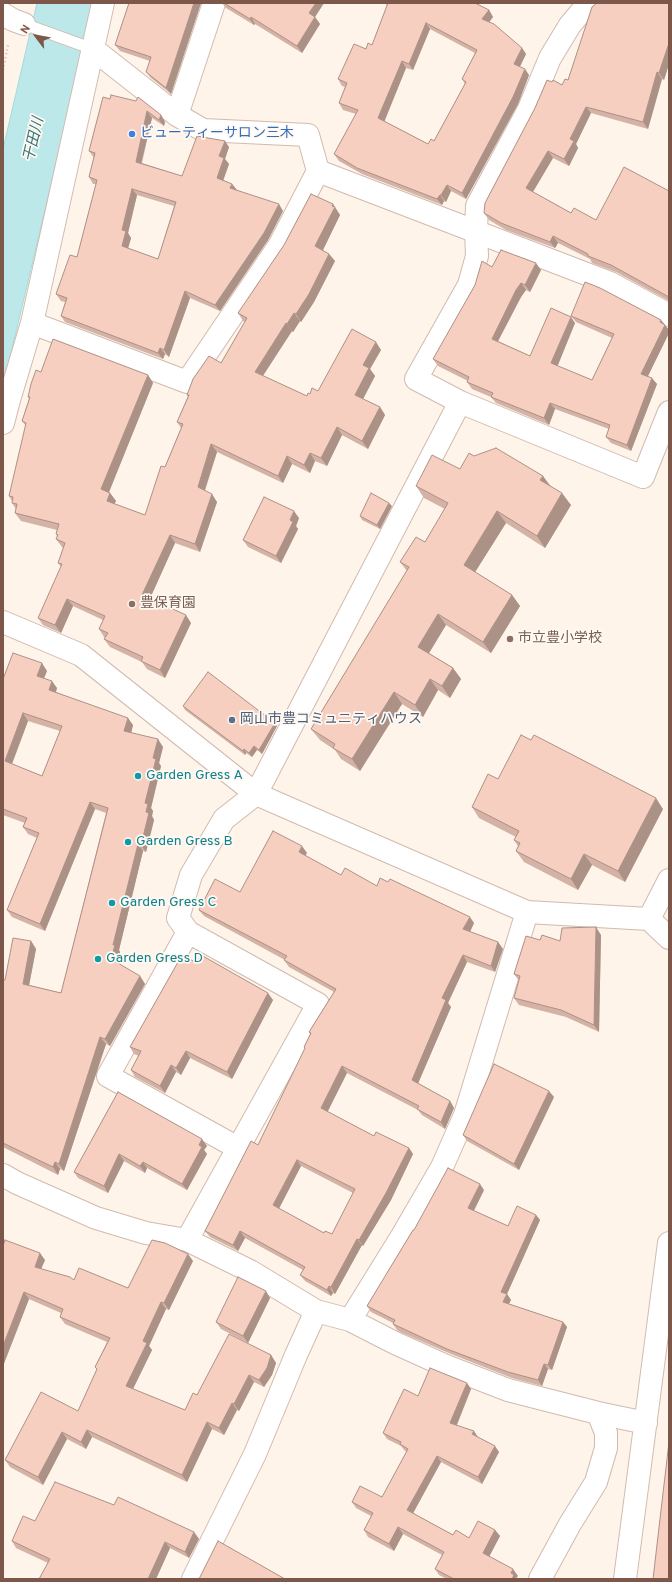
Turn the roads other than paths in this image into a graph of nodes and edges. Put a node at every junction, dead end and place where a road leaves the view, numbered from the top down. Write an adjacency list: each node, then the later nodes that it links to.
1 (103, 3): 6 (street)
2 (214, 3): 7 (street)
3 (591, 3): 9 (street)
4 (3, 14): 5 (street)
5 (24, 24): 6 (lane)
6 (85, 47): 7 (street); 11 (street)
7 (177, 115): 8 (street)
8 (318, 171): 9 (street); 11 (street)
9 (476, 231): 10 (street); 12 (street)
10 (669, 315)
11 (32, 322): 14 (street)
12 (460, 402): 13 (street); 16 (street)
13 (669, 412)
14 (3, 423)
15 (3, 622): 16 (street)
16 (256, 794): 18 (street); 20 (street)
17 (669, 880): 19 (street)
18 (527, 912): 19 (street); 27 (street)
19 (649, 919): 21 (street)
20 (188, 932): 22 (street); 22 (street)
21 (669, 938)
22 (238, 1148): 24 (street)
23 (3, 1175): 24 (street)
24 (187, 1240): 26 (street)
25 (669, 1243): 29 (street)
26 (316, 1311): 27 (street); 30 (street)
27 (350, 1320): 28 (street)
28 (598, 1413): 29 (street); 31 (street)
29 (646, 1423): 32 (street)
30 (193, 1579)
31 (540, 1579)
32 (625, 1579)

